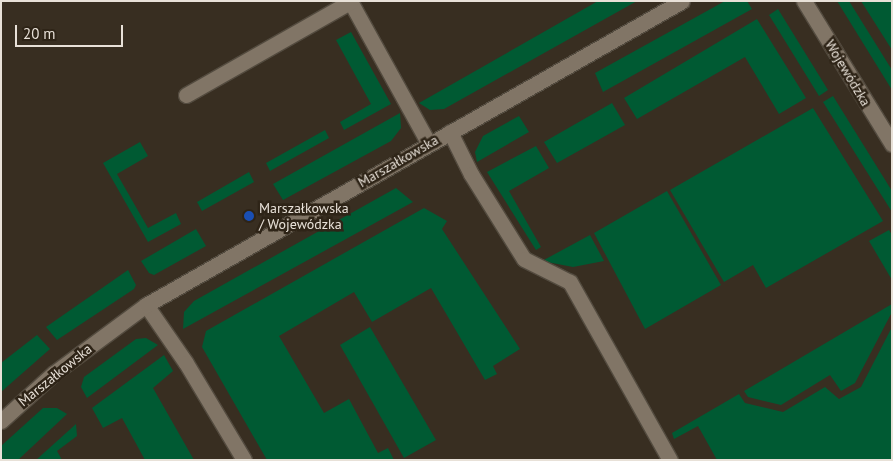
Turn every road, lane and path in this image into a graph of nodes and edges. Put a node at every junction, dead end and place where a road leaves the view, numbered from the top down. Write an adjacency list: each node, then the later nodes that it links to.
1 (350, 1): 4 (street); 6 (street)
2 (682, 1): 5 (street, Marszałkowska)
3 (804, 1): 7 (street, Wojewódzka)
4 (186, 95)
5 (450, 132): 6 (street, Marszałkowska); 11 (street)
6 (428, 144): 8 (street, Marszałkowska)
7 (892, 144)
8 (146, 305): 9 (street, Marszałkowska); 10 (street)
9 (1, 420)
10 (244, 460)
11 (670, 460)

